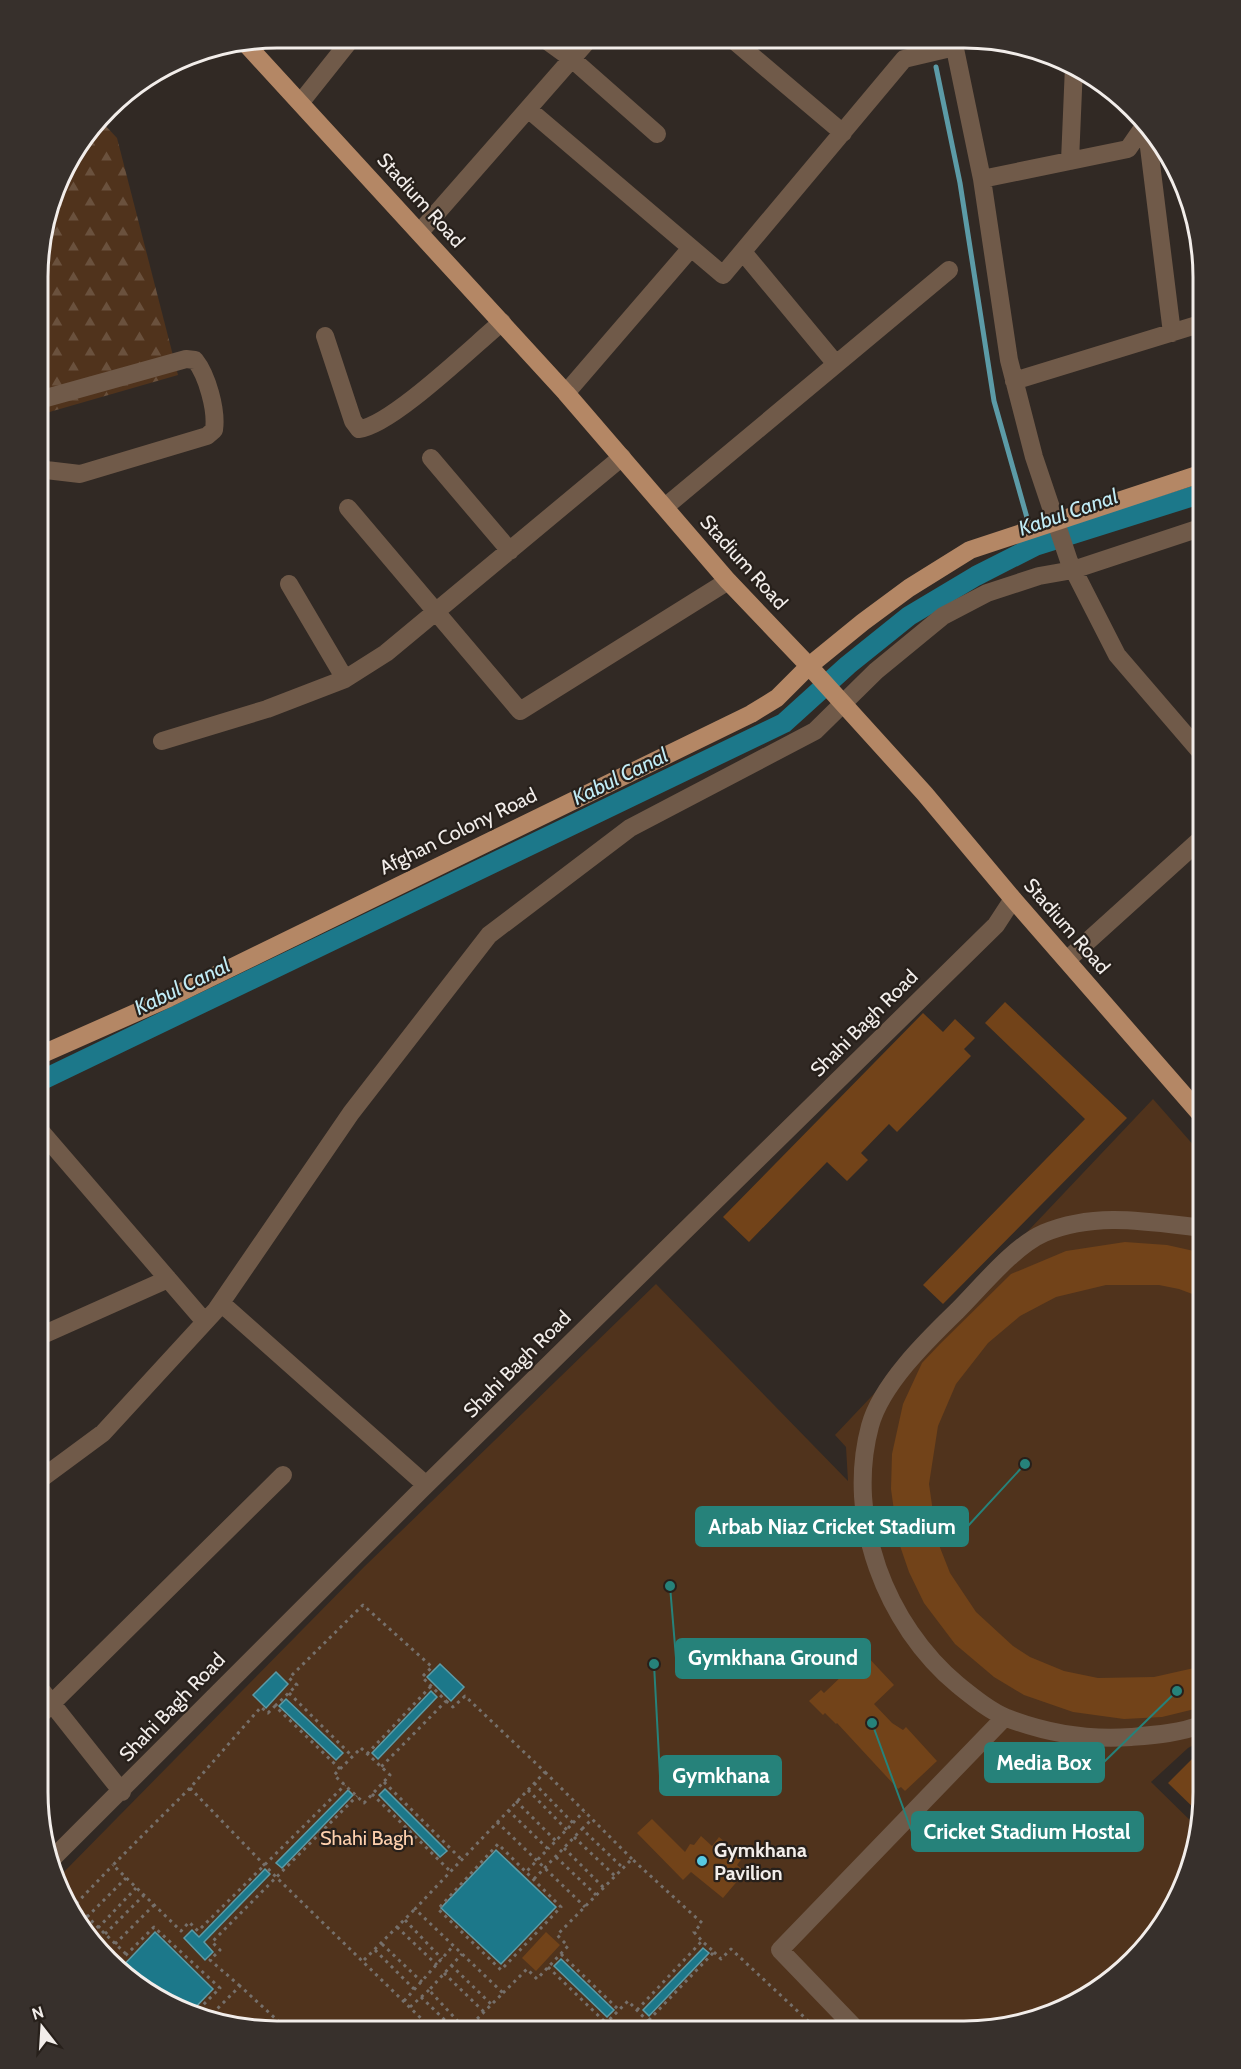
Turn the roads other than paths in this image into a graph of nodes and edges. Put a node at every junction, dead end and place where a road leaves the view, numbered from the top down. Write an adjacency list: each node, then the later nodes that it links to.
1 (344, 48): 10 (street)
2 (557, 48): 8 (street)
3 (581, 48): 8 (street)
4 (743, 48): 13 (street)
5 (938, 48): 13 (street)
6 (955, 48): 17 (street)
7 (251, 49): 10 (main road, Stadium Road)
8 (572, 59): 11 (street); 14 (street)
9 (1074, 76): 16 (street)
10 (301, 102): 18 (main road, Stadium Road)
11 (528, 109): 18 (street); 19 (street)
12 (1140, 131): 16 (street)
13 (843, 133): 20 (street)
14 (657, 134)
15 (1148, 141): 24 (street)
16 (1071, 161): 17 (street)
17 (982, 179): 27 (street)
18 (420, 232): 22 (main road, Stadium Road)
19 (691, 248): 20 (street); 28 (street)
20 (743, 252): 26 (street)
21 (949, 270): 26 (street)
22 (502, 322): 25 (street); 28 (main road, Stadium Road)
23 (1193, 326): 24 (street)
24 (1172, 333): 27 (street)
25 (325, 336)
26 (836, 364): 34 (street)
27 (1014, 381): 36 (street)
28 (566, 393): 30 (main road, Stadium Road)
29 (48, 397): 32 (street)
30 (622, 457): 34 (main road, Stadium Road); 38 (street)
31 (431, 458): 38 (street)
32 (48, 470)
33 (1193, 477): 36 (main road, Afghan Colony Road)
34 (665, 507): 40 (main road, Stadium Road)
35 (348, 508): 42 (street)
36 (1056, 525): 39 (street); 43 (main road, Afghan Colony Road)
37 (1193, 530): 39 (street)
38 (510, 551): 42 (street)
39 (1071, 565): 45 (street); 47 (street)
40 (728, 581): 42 (street); 43 (main road, Stadium Road)
41 (289, 584): 44 (street)
42 (437, 612): 44 (street)
43 (812, 669): 45 (main road, Stadium Road); 51 (main road, Afghan Colony Road)
44 (345, 679): 46 (street)
45 (841, 703): 49 (main road, Stadium Road); 56 (street)
46 (162, 741)
47 (1193, 743)
48 (1193, 846): 50 (street)
49 (1013, 899): 50 (main road, Stadium Road); 61 (street, Shahi Bagh Road)
50 (1067, 960): 52 (main road, Stadium Road)
51 (48, 1052)
52 (1193, 1105)
53 (48, 1140): 55 (street)
54 (1193, 1226): 65 (street)
55 (168, 1279): 57 (street); 58 (street)
56 (221, 1303): 57 (street); 61 (street)
57 (205, 1322): 59 (street)
58 (48, 1332)
59 (48, 1474)
60 (283, 1475): 63 (street)
61 (426, 1485): 67 (street, Shahi Bagh Road)
62 (48, 1697): 63 (street)
63 (53, 1702): 64 (street); 67 (street)
64 (48, 1707)
65 (1005, 1717): 66 (street); 69 (street)
66 (1193, 1728)
67 (122, 1792): 68 (street, Shahi Bagh Road)
68 (57, 1854)
69 (848, 2021)

